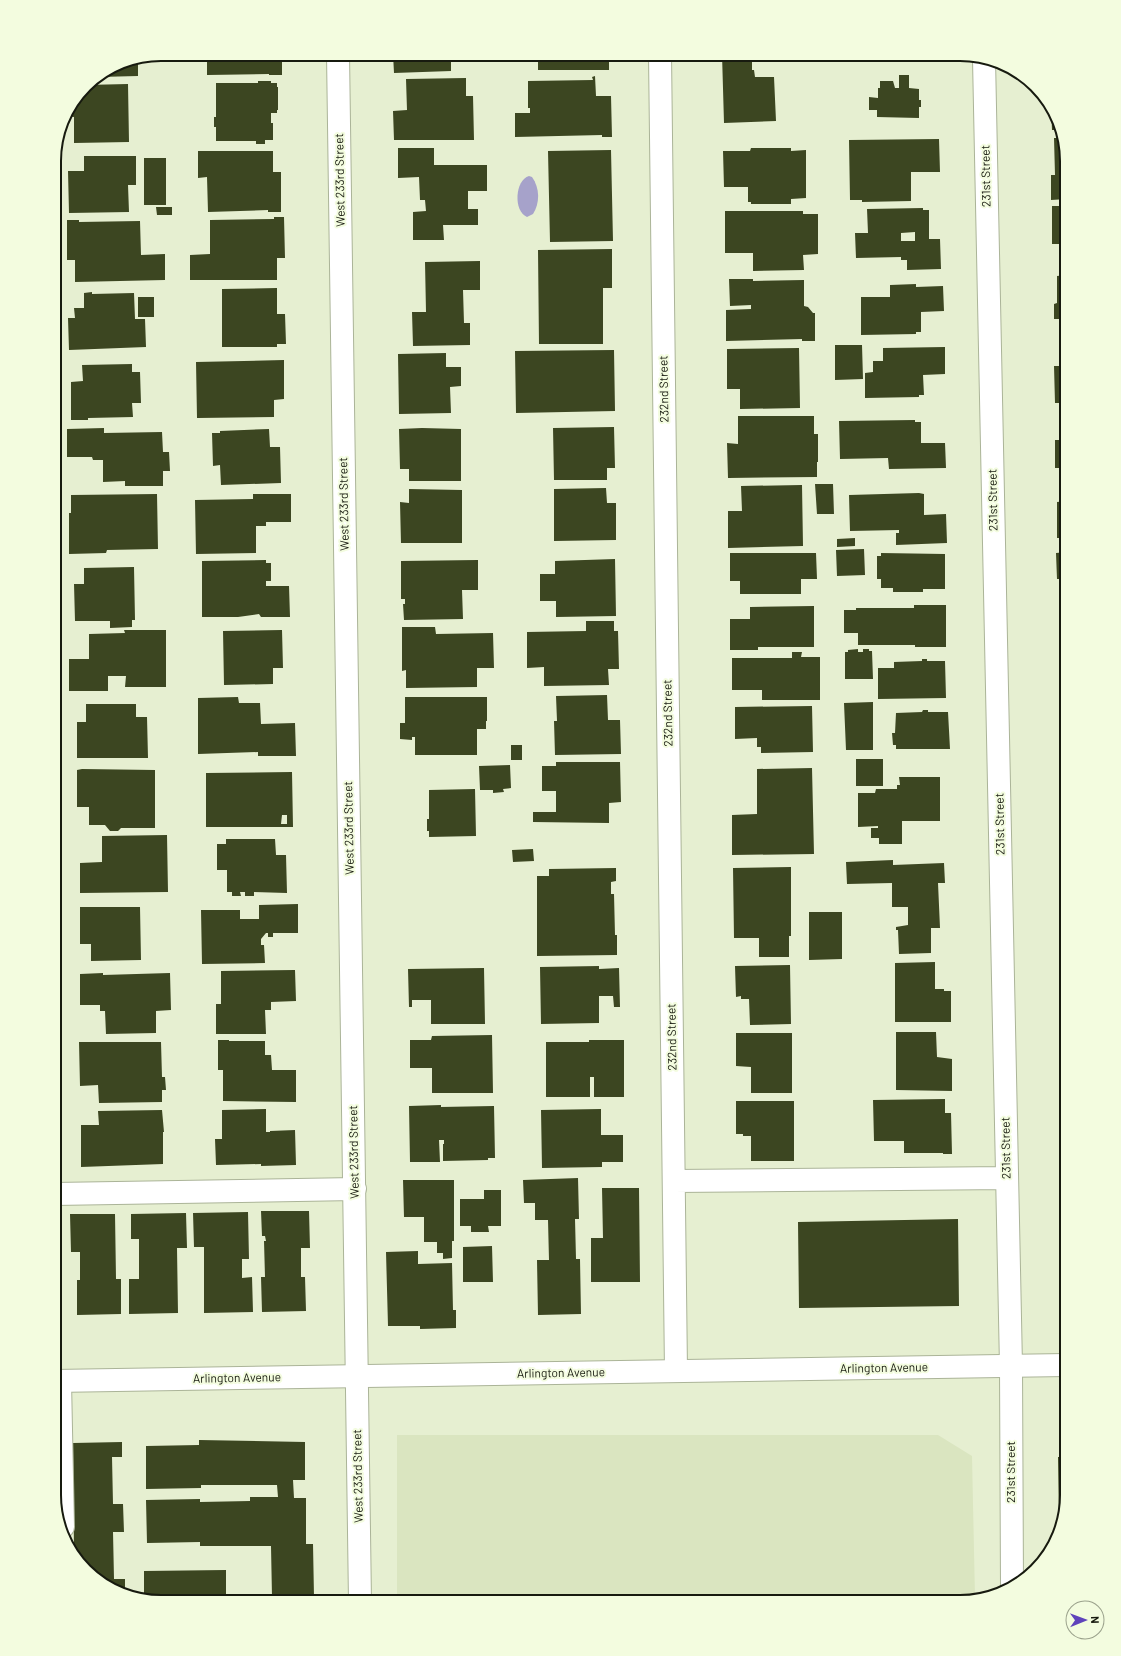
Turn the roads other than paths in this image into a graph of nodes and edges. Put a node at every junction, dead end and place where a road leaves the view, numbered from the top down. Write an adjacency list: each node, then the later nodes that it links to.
1 (338, 61): 6 (street, West 233rd Street)
2 (660, 61): 5 (street, 232nd Street)
3 (984, 64): 4 (street, 231st Street)
4 (1007, 1178): 5 (street); 9 (street, 231st Street)
5 (674, 1181): 10 (street, 232nd Street)
6 (355, 1189): 7 (street); 11 (street, West 233rd Street)
7 (61, 1194)
8 (1060, 1365): 9 (street, Arlington Avenue)
9 (1011, 1366): 10 (street, Arlington Avenue); 15 (street, 231st Street)
10 (676, 1371): 11 (street, Arlington Avenue)
11 (358, 1376): 12 (street, Arlington Avenue); 16 (street, West 233rd Street)
12 (61, 1381)
13 (61, 1478): 14 (street)
14 (62, 1510)
15 (1012, 1581)
16 (360, 1595)

